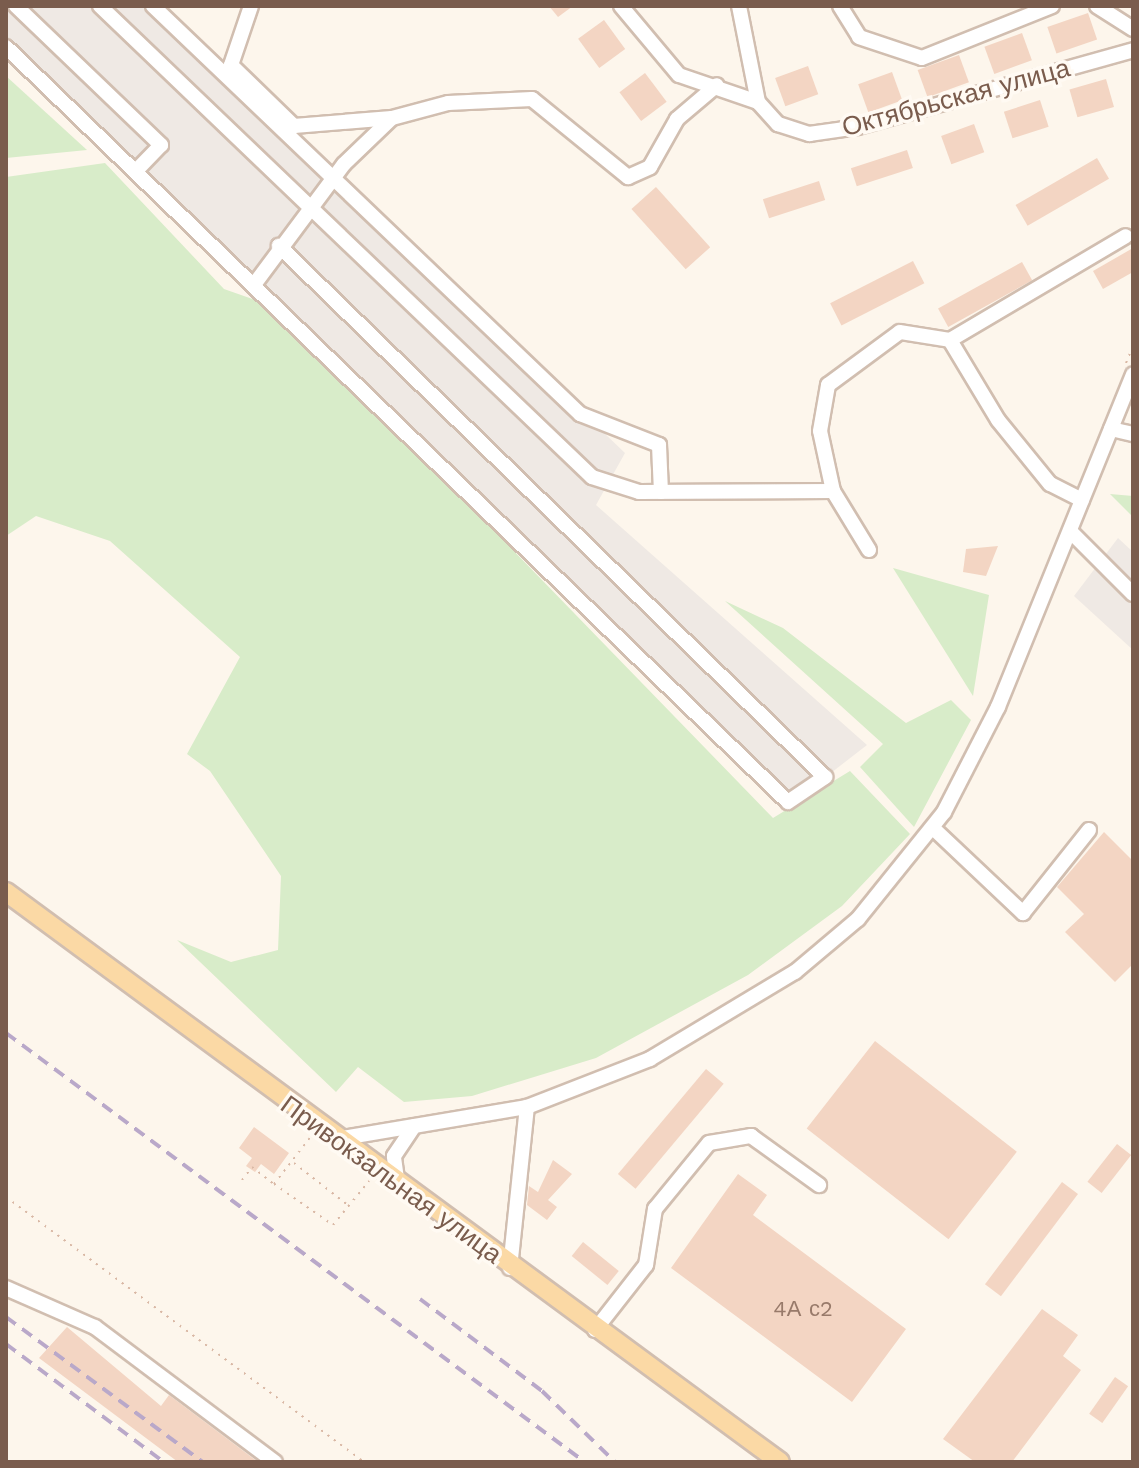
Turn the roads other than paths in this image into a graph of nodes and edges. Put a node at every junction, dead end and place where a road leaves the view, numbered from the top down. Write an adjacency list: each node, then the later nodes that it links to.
1 (16, 6): 16 (street)
2 (100, 6): 18 (street)
3 (153, 6): 17 (street)
4 (251, 6): 15 (street)
5 (621, 6): 13 (street)
6 (739, 6): 14 (street)
7 (840, 6): 8 (street)
8 (1052, 6)
9 (1097, 6): 10 (street)
10 (1133, 29)
11 (6, 47): 16 (street)
12 (1133, 50): 14 (street, Октябрьская улица)
13 (717, 85): 14 (street); 15 (street)
14 (758, 102)
15 (392, 118): 17 (street)
16 (137, 170): 21 (street)
17 (335, 179): 18 (street); 27 (street)
18 (312, 208): 20 (street); 27 (street)
19 (1126, 236): 22 (street)
20 (279, 246): 21 (street); 21 (street)
21 (256, 282)
22 (950, 340): 26 (street); 28 (street)
23 (1128, 374): 24 (street)
24 (1111, 429): 25 (street); 28 (street)
25 (1133, 434)
26 (833, 491): 27 (street); 30 (street)
27 (661, 492)
28 (1082, 500): 29 (street)
29 (1070, 531): 31 (street); 32 (street)
30 (869, 550)
31 (1133, 594)
32 (933, 828): 33 (street); 35 (street)
33 (1089, 830)
34 (6, 892): 37 (main road, Привокзальная улица)
35 (527, 1107): 36 (street); 40 (street)
36 (414, 1126): 37 (street); 39 (street)
37 (336, 1139): 39 (main road, Привокзальная улица)
38 (819, 1185): 42 (street)
39 (398, 1186): 40 (main road, Привокзальная улица)
40 (510, 1268): 42 (main road, Привокзальная улица)
41 (6, 1288): 43 (street)
42 (595, 1330): 44 (main road, Привокзальная улица)
43 (275, 1462)
44 (780, 1462)

